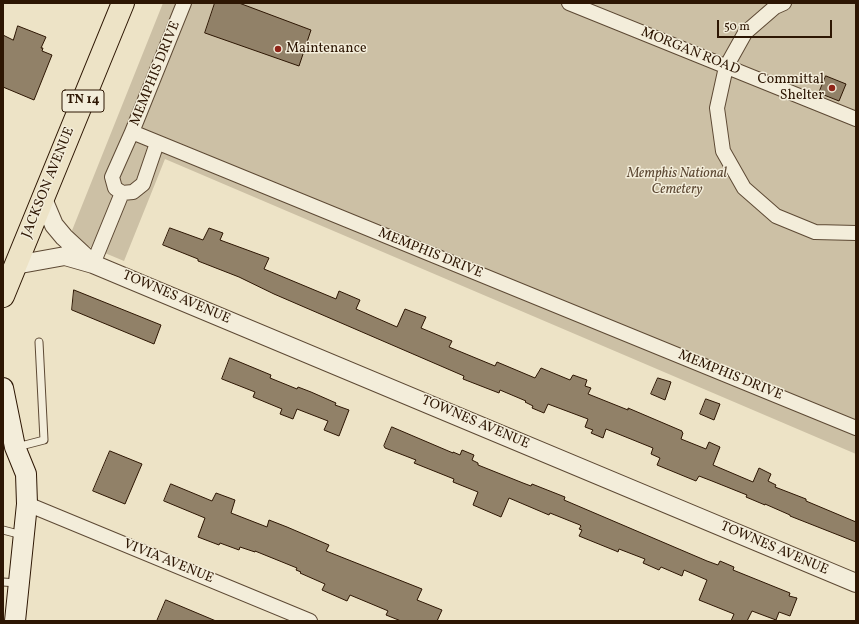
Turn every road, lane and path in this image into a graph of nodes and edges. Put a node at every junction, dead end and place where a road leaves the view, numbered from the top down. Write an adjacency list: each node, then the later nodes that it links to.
1 (123, 3): 10 (main road, JACKSON AVENUE / TN 14)
2 (184, 3): 7 (street, MEMPHIS DRIVE)
3 (569, 3): 5 (street, MORGAN ROAD)
4 (784, 3): 5 (street)
5 (726, 67): 6 (street, MORGAN ROAD); 11 (street)
6 (856, 119)
7 (132, 132): 8 (street, MEMPHIS DRIVE); 9 (street)
8 (157, 143): 9 (street); 17 (street, MEMPHIS DRIVE)
9 (122, 193): 12 (street)
10 (43, 200): 12 (street, TOWNES AVENUE); 13 (main road, JACKSON AVENUE / TN 14)
11 (856, 233)
12 (93, 264): 13 (street, TOWNES AVENUE); 24 (street, TOWNES AVENUE)
13 (15, 265): 14 (main road, JACKSON AVENUE / TN 14)
14 (3, 296)
15 (39, 342): 19 (lane)
16 (3, 388): 19 (main road)
17 (856, 428)
18 (3, 431): 19 (main road)
19 (15, 447): 20 (main road)
20 (27, 504): 22 (main road); 26 (street, VIVIA AVENUE)
21 (3, 530): 22 (lane)
22 (24, 535): 23 (main road)
23 (11, 583): 25 (main road)
24 (856, 583)
25 (15, 621)
26 (310, 621)

